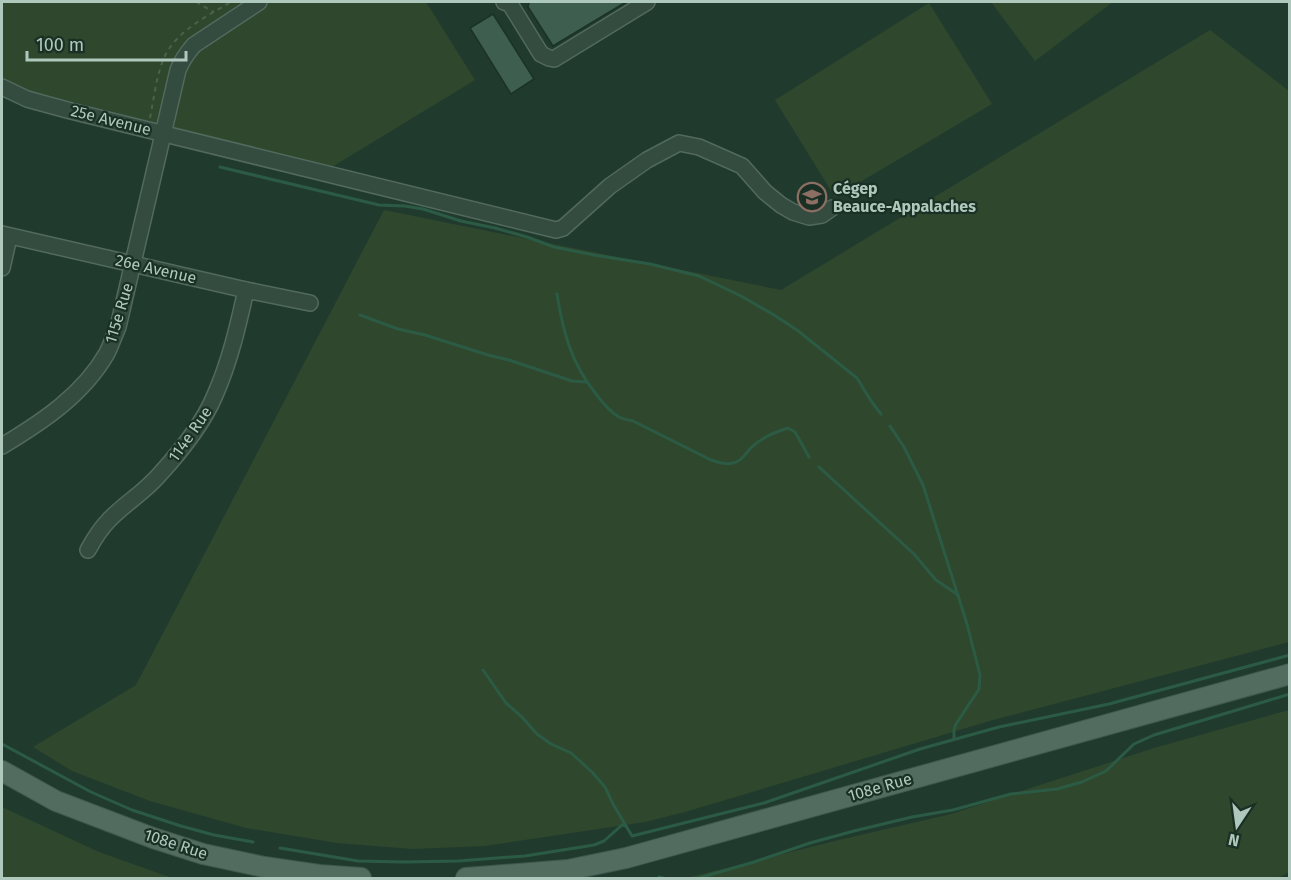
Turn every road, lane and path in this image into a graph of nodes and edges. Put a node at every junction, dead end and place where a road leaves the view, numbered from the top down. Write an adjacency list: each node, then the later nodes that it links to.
1 (196, 2): 5 (path)
2 (259, 2): 7 (street, 115e Rue)
3 (504, 2): 4 (street)
4 (647, 2)
5 (214, 12)
6 (2, 87): 7 (street, 25e Avenue)
7 (163, 133): 8 (street, 25e Avenue); 10 (street, 115e Rue)
8 (832, 208)
9 (5, 235): 10 (street, 26e Avenue); 11 (street)
10 (134, 264): 12 (street, 26e Avenue); 14 (street, 115e Rue)
11 (2, 268)
12 (246, 290): 13 (street, 26e Avenue); 15 (street, 114e Rue)
13 (310, 303)
14 (2, 446)
15 (88, 550)
16 (1290, 674): 20 (main road, 108e Rue)
17 (2, 771): 18 (main road, 108e Rue)
18 (263, 873): 19 (main road, 108e Rue)
19 (361, 879)
20 (466, 879)

